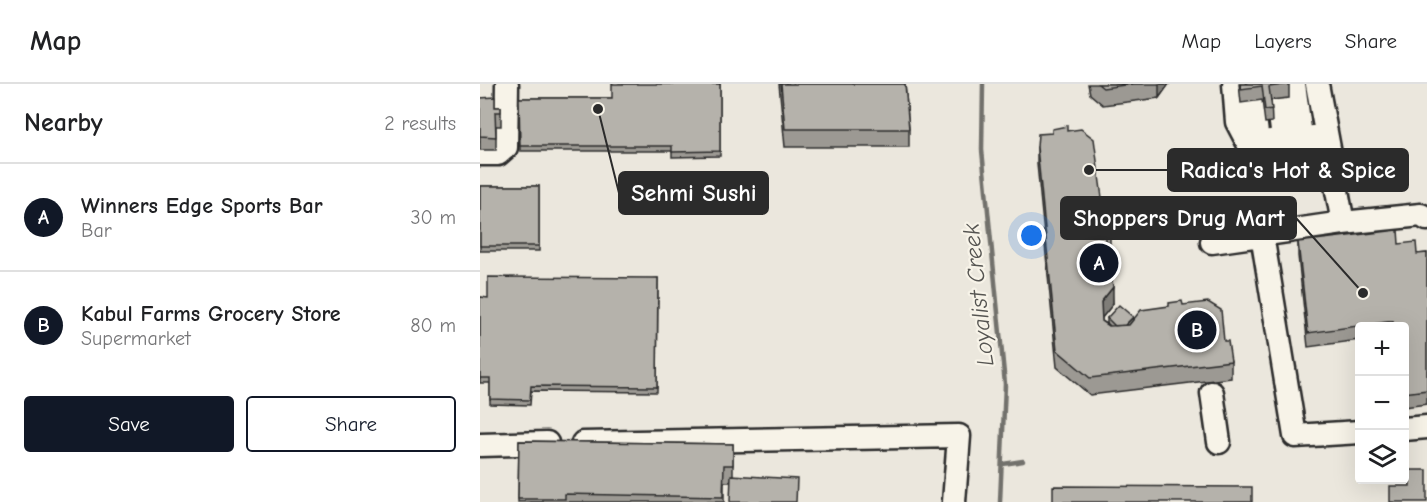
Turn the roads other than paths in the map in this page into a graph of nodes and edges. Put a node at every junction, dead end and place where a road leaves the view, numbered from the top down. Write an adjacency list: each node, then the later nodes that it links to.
1 (507, 84): 9 (lane)
2 (1234, 84): 8 (lane)
3 (1317, 84): 6 (lane)
4 (1286, 92): 7 (lane)
5 (1253, 101): 8 (lane)
6 (1325, 136): 7 (lane); 11 (lane)
7 (1292, 138): 8 (lane)
8 (1258, 142)
9 (480, 154)
10 (1427, 219): 11 (lane)
11 (1342, 223): 12 (lane)
12 (1262, 235): 13 (lane); 17 (lane)
13 (1212, 242)
14 (1212, 393): 18 (lane)
15 (1427, 427): 16 (lane)
16 (1409, 429)
17 (1355, 432)
18 (1219, 442)
19 (480, 445): 20 (lane)
20 (954, 502)

